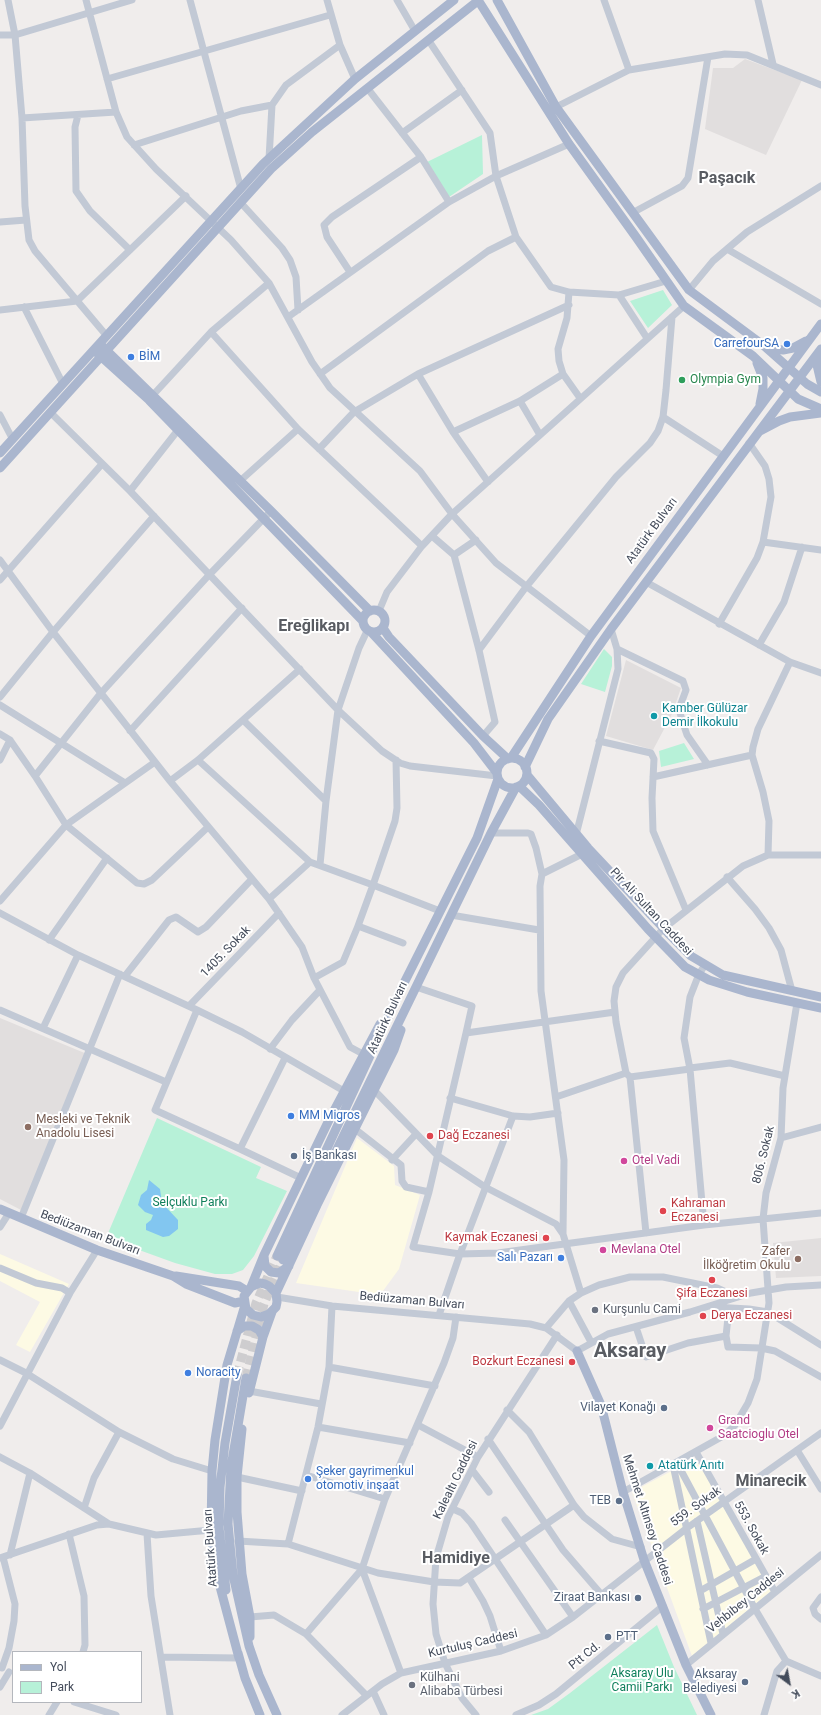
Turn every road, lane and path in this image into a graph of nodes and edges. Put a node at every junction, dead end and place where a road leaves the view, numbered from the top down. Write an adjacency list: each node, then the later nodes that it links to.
1 (8, 0): 16 (street)
2 (86, 0): 12 (street)
3 (132, 0): 12 (street)
4 (190, 0): 19 (street)
5 (327, 0): 13 (street)
6 (397, 0): 14 (street)
7 (454, 0): 14 (main road)
8 (479, 0): 17 (main road); 35 (main road)
9 (496, 0): 29 (main road)
10 (604, 0): 22 (street)
11 (758, 0): 21 (street)
12 (89, 13): 16 (street); 23 (street)
13 (330, 15): 18 (street); 19 (street)
14 (415, 31): 24 (main road)
15 (0, 35): 16 (street)
16 (15, 35): 33 (street)
17 (429, 41): 26 (main road); 27 (street)
18 (340, 45): 24 (street); 28 (street)
19 (203, 52): 23 (street); 32 (street)
20 (708, 57): 21 (street); 22 (street); 45 (street)
21 (773, 64): 25 (street)
22 (629, 70): 29 (street)
23 (107, 79): 30 (street)
24 (355, 79): 38 (main road)
25 (821, 85)
26 (368, 89): 34 (street); 44 (main road)
27 (462, 90): 34 (street); 39 (street)
28 (272, 105): 32 (street); 38 (street)
29 (556, 107): 45 (main road)
30 (116, 112): 31 (street); 36 (street)
31 (78, 115): 33 (street); 51 (street)
32 (220, 117): 36 (street); 41 (street)
33 (22, 118): 46 (street)
34 (402, 133): 37 (street)
35 (569, 144): 39 (street); 53 (main road)
36 (134, 145): 42 (street)
37 (421, 157): 43 (street); 52 (street)
38 (269, 159): 41 (main road)
39 (496, 176): 43 (street); 49 (street)
40 (821, 186): 50 (street)
41 (241, 189): 48 (main road)
42 (186, 196): 48 (street); 51 (street)
43 (450, 202): 52 (street)
44 (241, 203): 48 (main road); 64 (street)
45 (634, 212): 55 (main road)
46 (26, 220): 47 (street); 58 (street)
47 (0, 222)
48 (215, 225): 54 (street); 69 (main road); 73 (main road)
49 (516, 237): 56 (street); 77 (street)
50 (727, 249): 55 (street); 60 (street)
51 (130, 250): 58 (street)
52 (350, 272): 64 (street)
53 (666, 281): 57 (street); 61 (main road)
54 (269, 283): 66 (street); 68 (street)
55 (689, 290): 72 (main road)
56 (569, 292): 57 (street); 59 (street)
57 (619, 295): 70 (street)
58 (77, 300): 62 (street); 69 (street)
59 (569, 304): 78 (street); 79 (street)
60 (821, 304)
61 (684, 306): 65 (street); 75 (main road)
62 (24, 307): 63 (street); 83 (street)
63 (0, 310)
64 (298, 310): 66 (street)
65 (672, 316): 70 (street); 95 (street)
66 (288, 317): 77 (street)
67 (821, 324): 71 (main road, Atatürk Bulvarı)
68 (211, 332): 86 (street); 96 (street)
69 (106, 335): 73 (main road)
70 (647, 338): 87 (street)
71 (811, 338): 72 (main road); 76 (main road, Atatürk Bulvarı)
72 (763, 345): 76 (main road)
73 (100, 350): 83 (main road); 86 (main road); 91 (main road); 97 (main road)
74 (820, 350): 80 (main road, Atatürk Bulvarı); 82 (main road)
75 (753, 356): 81 (main road); 89 (main road)
76 (788, 369): 80 (main road); 81 (main road, Atatürk Bulvarı)
77 (320, 374): 92 (street)
78 (418, 374): 92 (street); 98 (street)
79 (564, 374): 87 (street); 88 (street)
80 (800, 378): 84 (main road, Atatürk Bulvarı); 85 (main road)
81 (778, 381): 84 (main road); 89 (main road, Atatürk Bulvarı)
82 (821, 382)
83 (63, 384): 101 (main road)
84 (788, 391): 90 (main road); 99 (main road, Atatürk Bulvarı)
85 (821, 392)
86 (153, 395): 108 (main road)
87 (580, 398): 100 (street)
88 (520, 401): 98 (street); 100 (street)
89 (759, 407): 105 (main road, Atatürk Bulvarı)
90 (821, 409)
91 (50, 412): 106 (street); 107 (main road)
92 (354, 412): 103 (street); 112 (street)
93 (821, 412): 99 (main road)
94 (0, 415): 101 (street)
95 (663, 417): 105 (street); 127 (street)
96 (298, 429): 103 (street); 108 (street)
97 (178, 430): 110 (street); 114 (main road)
98 (453, 432): 109 (street)
99 (757, 433): 102 (main road, Atatürk Bulvarı)
100 (540, 435): 109 (street)
101 (12, 438): 104 (main road)
102 (749, 443): 117 (street); 126 (main road, Atatürk Bulvarı)
103 (319, 449): 118 (street)
104 (0, 453)
105 (723, 456): 137 (main road, Atatürk Bulvarı)
106 (102, 464): 110 (street); 123 (street)
107 (0, 468)
108 (240, 481): 111 (main road)
109 (488, 482): 112 (street)
110 (130, 491): 113 (street)
111 (271, 511): 114 (street); 129 (main road)
112 (452, 514): 115 (street); 116 (street)
113 (154, 516): 124 (street); 136 (street)
114 (263, 519): 124 (street); 131 (main road)
115 (432, 536): 118 (street); 121 (street)
116 (476, 540): 121 (street); 127 (street)
117 (763, 542): 119 (street); 132 (street)
118 (422, 546): 130 (street)
119 (802, 547): 120 (street); 138 (street)
120 (821, 550)
121 (454, 555): 140 (street)
122 (0, 560): 123 (street)
123 (7, 570): 125 (street); 136 (street)
124 (209, 575): 128 (street); 144 (street)
125 (0, 580)
126 (646, 582): 132 (street); 134 (main road, Atatürk Bulvarı)
127 (526, 587): 137 (street); 140 (street)
128 (242, 608): 142 (street); 149 (street)
129 (370, 611): 130 (main road); 131 (main road)
130 (379, 611): 133 (main road)
131 (362, 620): 135 (main road)
132 (719, 624): 138 (street)
133 (383, 628): 135 (main road); 151 (main road)
134 (611, 629): 139 (street); 162 (main road, Atatürk Bulvarı)
135 (369, 631): 147 (street); 164 (main road)
136 (53, 632): 144 (street); 145 (street)
137 (591, 636): 156 (main road, Atatürk Bulvarı)
138 (759, 645): 141 (street)
139 (617, 649): 153 (street); 161 (street)
140 (478, 650): 151 (street)
141 (790, 662): 143 (street); 155 (street)
142 (300, 670): 147 (street); 148 (street)
143 (821, 674)
144 (101, 693): 149 (street); 154 (street)
145 (0, 697)
146 (0, 706): 154 (street)
147 (338, 710): 159 (street); 169 (street)
148 (243, 720): 158 (street); 169 (street)
149 (130, 731): 160 (street)
150 (0, 734): 152 (street)
151 (483, 736): 156 (main road)
152 (10, 740): 157 (street); 163 (street)
153 (599, 741): 165 (street); 173 (street)
154 (61, 742): 163 (street); 167 (street)
155 (752, 755): 161 (street); 175 (street)
156 (509, 759): 162 (main road); 164 (main road)
157 (0, 760)
158 (198, 760): 166 (street); 178 (street)
159 (396, 760): 164 (street); 183 (street)
160 (154, 762): 166 (street); 167 (street)
161 (708, 765): 165 (street)
162 (526, 771): 168 (main road); 173 (main road)
163 (35, 776): 170 (street)
164 (498, 776): 168 (main road); 187 (main road, Atatürk Bulvarı)
165 (653, 777): 186 (street)
166 (170, 781): 171 (street)
167 (124, 783): 170 (street)
168 (518, 786): 172 (main road, Atatürk Bulvarı); 173 (main road)
169 (326, 801): 179 (street)
170 (66, 825): 177 (street); 185 (street)
171 (208, 827): 177 (street); 182 (street)
172 (491, 833): 180 (street); 190 (main road, Atatürk Bulvarı)
173 (573, 838): 174 (main road)
174 (585, 851): 180 (street); 192 (main road); 194 (main road, Pir Ali Sultan Caddesi)
175 (768, 855): 176 (street); 181 (street)
176 (821, 855)
177 (107, 858): 195 (street)
178 (310, 862): 179 (street); 184 (street)
179 (320, 865): 183 (street)
180 (542, 874): 193 (street)
181 (727, 877): 186 (street); 205 (street)
182 (252, 879): 184 (street); 200 (street)
183 (373, 885): 187 (street); 191 (street)
184 (269, 899): 189 (street)
185 (0, 901)
186 (686, 910): 192 (street)
187 (440, 911): 204 (main road, Atatürk Bulvarı)
188 (0, 913): 195 (street)
189 (279, 913): 201 (street); 209 (street, 1405. Sokak)
190 (450, 915): 193 (street); 202 (main road, Atatürk Bulvarı)
191 (358, 926): 196 (street); 201 (street)
192 (663, 928): 194 (street); 198 (main road)
193 (539, 930): 214 (street)
194 (655, 936): 199 (main road, Pir Ali Sultan Caddesi); 213 (street)
195 (49, 940): 197 (street)
196 (403, 943)
197 (78, 955): 200 (street); 215 (street)
198 (705, 965): 199 (street); 205 (main road)
199 (698, 974): 208 (main road, Pir Ali Sultan Caddesi); 221 (street)
200 (123, 975): 209 (street); 217 (street)
201 (314, 978): 203 (street)
202 (416, 987): 206 (main road, Atatürk Bulvarı); 216 (street)
203 (320, 990): 218 (street); 219 (street)
204 (400, 991): 219 (main road); 254 (main road, Atatürk Bulvarı)
205 (792, 991): 207 (main road)
206 (411, 997): 225 (main road); 254 (main road, Atatürk Bulvarı)
207 (821, 997)
208 (797, 1003): 210 (main road, Pir Ali Sultan Caddesi); 223 (street, 806. Sokak)
209 (189, 1006): 212 (street)
210 (821, 1008)
211 (0, 1010): 215 (street)
212 (198, 1010): 218 (street); 224 (street)
213 (615, 1012): 214 (street); 222 (street)
214 (546, 1022): 216 (street); 227 (street)
215 (43, 1028): 217 (street)
216 (466, 1033): 228 (street)
217 (90, 1048): 224 (street); 244 (street)
218 (270, 1049): 220 (street)
219 (363, 1054): 226 (main road)
220 (285, 1058): 226 (street); 235 (street)
221 (690, 1068): 222 (street); 223 (street); 246 (street)
222 (628, 1075): 227 (street); 248 (street)
223 (784, 1076): 234 (street, 806. Sokak)
224 (166, 1082): 235 (street)
225 (374, 1090): 232 (main road); 233 (street)
226 (344, 1091): 238 (main road)
227 (556, 1096): 229 (street)
228 (450, 1098): 230 (street); 236 (street)
229 (558, 1113): 230 (street); 249 (street)
230 (513, 1116): 239 (street)
231 (821, 1127): 234 (street)
232 (355, 1129): 237 (street); 254 (main road)
233 (416, 1134): 236 (street); 237 (street)
234 (781, 1138): 245 (street, 806. Sokak)
235 (240, 1149): 238 (street)
236 (438, 1156): 239 (street); 240 (street)
237 (392, 1160): 240 (street)
238 (301, 1178): 252 (main road)
239 (485, 1187): 249 (street); 253 (street)
240 (429, 1192): 253 (street)
241 (0, 1209): 242 (main road, Bediüzaman Bulvarı)
242 (9, 1212): 244 (main road, Bediüzaman Bulvarı); 247 (street)
243 (821, 1213): 245 (street)
244 (20, 1218): 251 (main road, Bediüzaman Bulvarı)
245 (763, 1219): 246 (street); 259 (street, 806. Sokak)
246 (704, 1225): 248 (street)
247 (0, 1227)
248 (646, 1233): 250 (street)
249 (563, 1234): 250 (street)
250 (566, 1244): 253 (street); 261 (street)
251 (97, 1250): 256 (main road, Bediüzaman Bulvarı); 260 (street)
252 (264, 1254): 254 (main road); 258 (main road)
253 (460, 1254): 271 (street)
254 (283, 1260): 262 (main road)
255 (0, 1268): 260 (street)
256 (173, 1276): 258 (main road); 265 (main road)
257 (821, 1285): 259 (street)
258 (249, 1289): 262 (main road); 265 (main road)
259 (770, 1290): 263 (street); 270 (street, 806. Sokak)
260 (70, 1293): 285 (street)
261 (581, 1293): 263 (street); 264 (street)
262 (276, 1295): 266 (street, Bediüzaman Bulvarı); 269 (main road)
263 (737, 1298): 267 (street)
264 (569, 1301): 274 (street); 279 (street)
265 (244, 1303): 269 (main road); 275 (main road)
266 (332, 1306): 271 (street, Bediüzaman Bulvarı); 284 (street)
267 (709, 1306): 268 (street); 273 (street)
268 (729, 1308): 270 (street); 277 (street)
269 (272, 1312): 278 (main road)
270 (768, 1312): 280 (street); 281 (street, 806. Sokak)
271 (439, 1315): 272 (street, Bediüzaman Bulvarı)
272 (456, 1318): 274 (street, Bediüzaman Bulvarı); 287 (street)
273 (636, 1327): 277 (street); 279 (street)
274 (546, 1328): 276 (street)
275 (237, 1331): 278 (main road); 304 (main road)
276 (557, 1335): 282 (street); 290 (street, Kalealtı Caddesi)
277 (726, 1336): 281 (street)
278 (263, 1337): 288 (main road)
279 (591, 1342): 282 (street)
280 (821, 1345)
281 (762, 1348): 286 (street); 299 (street, 806. Sokak)
282 (577, 1351): 311 (main road, Mehmet Altınsoy Caddesi)
283 (0, 1360): 285 (street)
284 (328, 1367): 287 (street); 289 (street)
285 (26, 1373): 292 (street); 294 (street)
286 (821, 1377)
287 (434, 1386): 291 (street)
288 (249, 1391): 289 (street); 307 (main road)
289 (322, 1404): 293 (street)
290 (507, 1410): 296 (street, Kalealtı Caddesi); 314 (street)
291 (418, 1425): 297 (street); 301 (street)
292 (0, 1426)
293 (318, 1427): 297 (street); 306 (street)
294 (119, 1432): 304 (street); 315 (street)
295 (821, 1433): 298 (street, 559. Sokak)
296 (488, 1439): 301 (street, Kalealtı Caddesi); 321 (street)
297 (410, 1443): 312 (street)
298 (797, 1450): 308 (street); 313 (street, 559. Sokak)
299 (696, 1452): 302 (street, 806. Sokak); 313 (street, 553. Sokak)
300 (0, 1457): 305 (street)
301 (478, 1457): 303 (street, Kalealtı Caddesi)
302 (675, 1464): 311 (street, 806. Sokak); 317 (street); 322 (street)
303 (472, 1470): 310 (street); 316 (street, Kalealtı Caddesi)
304 (212, 1471): 323 (main road)
305 (30, 1473): 315 (street); 331 (street)
306 (306, 1475): 309 (street); 312 (street)
307 (237, 1476): 309 (street); 326 (main road)
308 (821, 1489)
309 (302, 1491): 328 (street)
310 (488, 1492)
311 (623, 1492): 329 (main road, Mehmet Altınsoy Caddesi)
312 (385, 1499): 335 (street)
313 (723, 1501): 317 (street, 559. Sokak); 333 (street, 553. Sokak)
314 (574, 1505): 321 (street); 329 (street)
315 (84, 1508): 320 (street)
316 (453, 1509): 332 (street); 339 (street, Kalealtı Caddesi)
317 (705, 1516): 319 (street, 559. Sokak); 336 (street)
318 (505, 1520): 327 (street)
319 (697, 1521): 322 (street, 559. Sokak); 340 (street)
320 (109, 1524): 324 (street); 325 (street)
321 (546, 1524): 327 (street); 344 (street)
322 (687, 1528): 334 (street, 559. Sokak); 342 (street)
323 (211, 1530): 325 (street); 361 (main road)
324 (69, 1534): 331 (street); 358 (street)
325 (147, 1534): 360 (street)
326 (238, 1541): 328 (street); 350 (main road)
327 (519, 1542): 332 (street); 351 (street)
328 (288, 1544): 335 (street)
329 (641, 1548): 334 (main road, Mehmet Altınsoy Caddesi)
330 (821, 1555): 343 (street, Vehbibey Caddesi)
331 (5, 1556): 365 (street)
332 (496, 1559): 338 (street); 355 (street)
333 (756, 1559): 336 (street); 337 (street, 553. Sokak)
334 (644, 1560): 344 (street, Kurtuluş Caddesi); 347 (main road, Mehmet Altınsoy Caddesi)
335 (362, 1569): 339 (street); 353 (street); 366 (street)
336 (735, 1572): 340 (street); 341 (street)
337 (766, 1576): 341 (street); 343 (street, 553. Sokak)
338 (469, 1578): 339 (street); 359 (street)
339 (434, 1582): 363 (street, Kalealtı Caddesi)
340 (713, 1585): 342 (street); 346 (street)
341 (744, 1588): 346 (street); 348 (street)
342 (700, 1591): 349 (street)
343 (775, 1592): 348 (street, Vehbibey Caddesi)
344 (601, 1594): 351 (street, Kurtuluş Caddesi)
345 (821, 1597): 352 (street)
346 (717, 1602): 349 (street); 354 (street)
347 (663, 1606): 364 (main road, Mehmet Altınsoy Caddesi); 383 (street, Ptt Cd.)
348 (755, 1608): 354 (street, Vehbibey Caddesi); 362 (street)
349 (703, 1609): 356 (street)
350 (250, 1617): 353 (street); 357 (main road)
351 (573, 1617): 355 (street, Kurtuluş Caddesi)
352 (821, 1619)
353 (306, 1634): 371 (street)
354 (723, 1634): 356 (street, Vehbibey Caddesi)
355 (546, 1636): 359 (street, Kurtuluş Caddesi)
356 (710, 1643): 364 (street, Vehbibey Caddesi)
357 (249, 1646): 361 (main road, Atatürk Bulvarı); 379 (main road, Atatürk Bulvarı)
358 (84, 1651)
359 (501, 1651): 363 (street, Kurtuluş Caddesi)
360 (161, 1657): 361 (street); 377 (street)
361 (239, 1658): 378 (main road, Atatürk Bulvarı)
362 (786, 1660): 368 (street); 385 (street)
363 (445, 1663): 366 (street, Kurtuluş Caddesi); 382 (street, Kalealtı Caddesi)
364 (686, 1665): 384 (main road, Mehmet Altınsoy Caddesi)
365 (1, 1668): 367 (street)
366 (401, 1673): 370 (street, Kurtuluş Caddesi)
367 (11, 1674): 369 (street)
368 (821, 1676)
369 (0, 1687)
370 (372, 1691): 371 (street, Kurtuluş Caddesi); 381 (street)
371 (366, 1696): 380 (street, Kurtuluş Caddesi)
372 (56, 1703): 375 (street)
373 (76, 1703): 374 (street)
374 (98, 1713): 376 (street)
375 (49, 1715)
376 (116, 1715)
377 (170, 1715)
378 (260, 1715)
379 (277, 1715)
380 (342, 1715)
381 (384, 1715)
382 (476, 1715)
383 (516, 1715)
384 (711, 1715)
385 (764, 1715)

